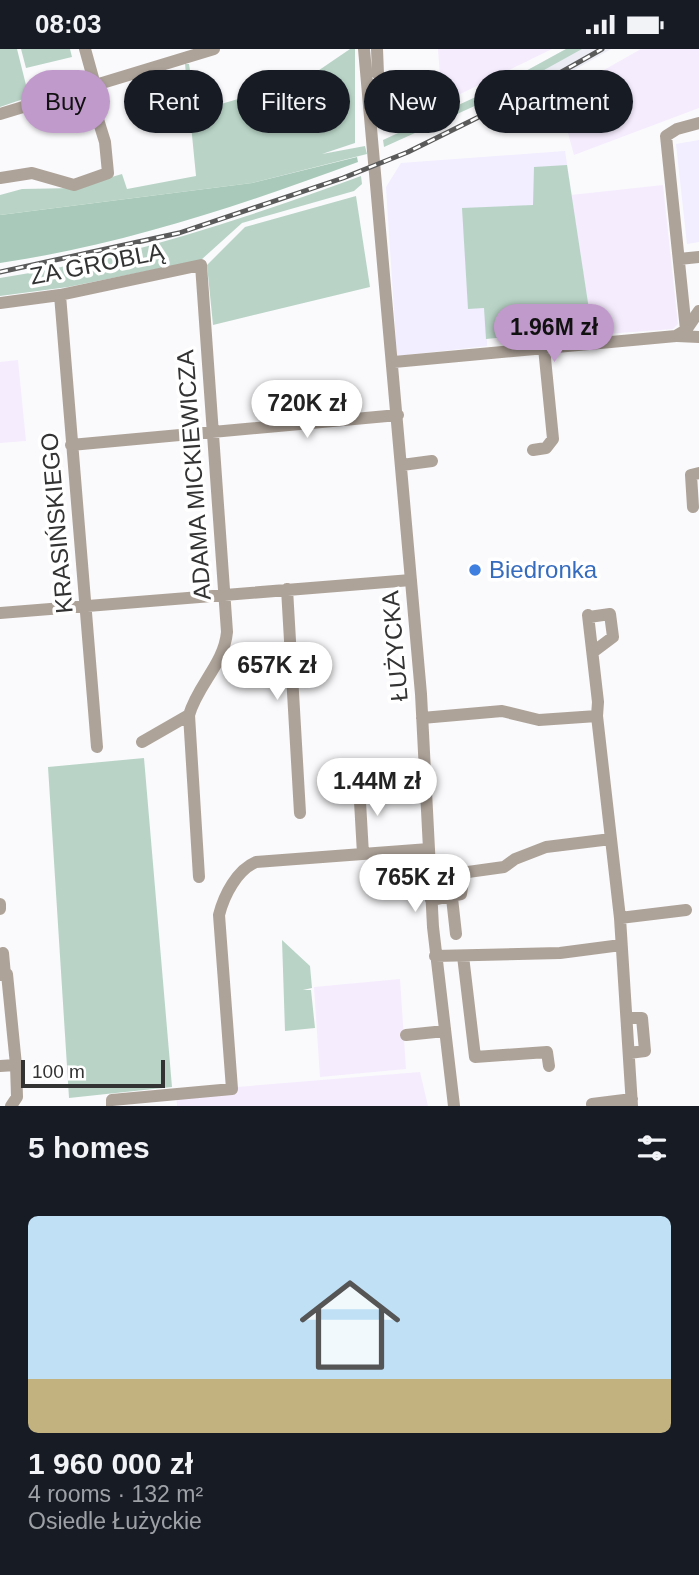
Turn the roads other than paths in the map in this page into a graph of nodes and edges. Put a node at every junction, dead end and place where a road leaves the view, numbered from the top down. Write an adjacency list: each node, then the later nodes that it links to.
1 (85, 49): 5 (street)
2 (214, 49): 7 (street)
3 (364, 49): 22 (street, ŁUŻYCKA)
4 (377, 49): 6 (street)
5 (89, 70)
6 (378, 70)
7 (110, 81)
8 (21, 108): 9 (street)
9 (0, 114)
10 (699, 123): 14 (street)
11 (103, 133): 12 (street)
12 (0, 178)
13 (699, 257): 14 (street)
14 (679, 258): 19 (street)
15 (201, 265): 16 (street, ZA GROBLĄ); 24 (street, ADAMA MICKIEWICZA)
16 (60, 295): 17 (street, ZA GROBLĄ); 25 (street, KRASIŃSKIEGO)
17 (0, 303)
18 (699, 311): 19 (street)
19 (681, 333): 20 (street); 21 (street)
20 (699, 339)
21 (544, 348): 22 (street); 26 (street)
22 (394, 362): 23 (street, ŁUŻYCKA)
23 (397, 415): 24 (street); 28 (street, ŁUŻYCKA)
24 (213, 432): 25 (street); 33 (street, ADAMA MICKIEWICZA)
25 (71, 445): 34 (street, KRASIŃSKIEGO)
26 (533, 450)
27 (432, 461): 28 (street)
28 (402, 465): 31 (street, ŁUŻYCKA)
29 (699, 473): 30 (street)
30 (693, 506)
31 (411, 580): 32 (street); 39 (street, ŁUŻYCKA)
32 (287, 589): 33 (street); 43 (street)
33 (224, 594): 34 (street); 37 (street, ADAMA MICKIEWICZA)
34 (84, 604): 35 (street); 41 (street, KRASIŃSKIEGO)
35 (0, 613)
36 (593, 652): 36 (street); 38 (street)
37 (189, 715): 40 (street); 47 (street, ADAMA MICKIEWICZA)
38 (597, 716): 39 (street); 44 (street)
39 (422, 718): 45 (street, ŁUŻYCKA)
40 (142, 742)
41 (97, 747)
42 (359, 784): 46 (street)
43 (300, 813)
44 (611, 839): 48 (street); 53 (street)
45 (429, 849): 46 (street); 49 (street, ŁUŻYCKA)
46 (363, 854): 68 (street)
47 (199, 877)
48 (452, 898): 49 (street); 54 (street)
49 (431, 900): 57 (street, ŁUŻYCKA)
50 (0, 904): 51 (street)
51 (0, 909)
52 (686, 910): 53 (street)
53 (620, 918): 55 (street)
54 (456, 934)
55 (621, 945): 58 (street); 65 (street)
56 (3, 953): 59 (street)
57 (435, 956): 58 (street); 60 (street, ŁUŻYCKA)
58 (459, 956): 64 (street)
59 (3, 975): 62 (street)
60 (444, 1031): 61 (street); 69 (street, ŁUŻYCKA)
61 (406, 1035)
62 (16, 1065): 63 (street); 67 (street)
63 (0, 1066)
64 (549, 1066)
65 (632, 1103): 66 (street)
66 (592, 1104)
67 (11, 1106)
68 (112, 1106)
69 (454, 1106)

